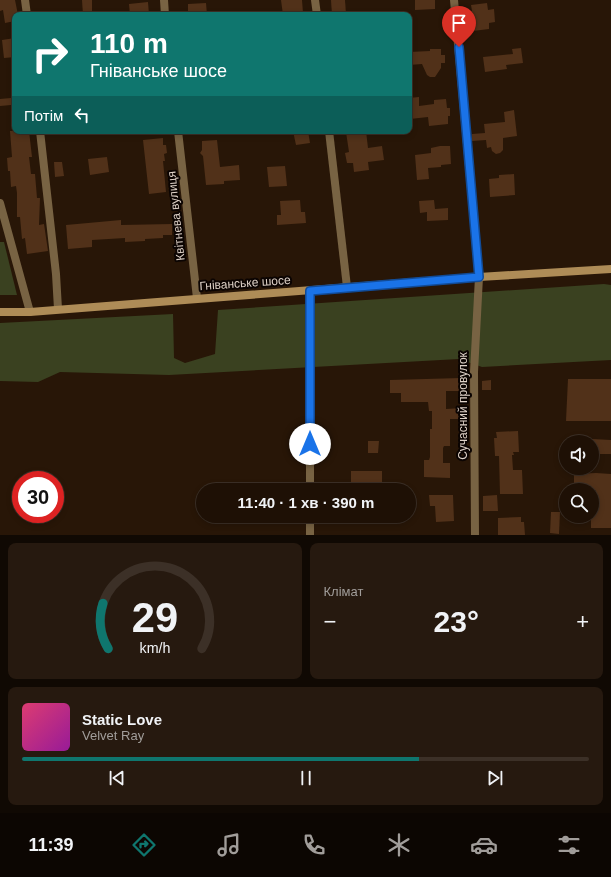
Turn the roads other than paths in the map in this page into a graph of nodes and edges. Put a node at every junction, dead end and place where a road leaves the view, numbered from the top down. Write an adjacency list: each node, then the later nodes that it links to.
1 (25, 0): 5 (street)
2 (164, 0): 6 (street)
3 (315, 0): 7 (street)
4 (454, 0): 13 (street, Сучасний провулок)
5 (27, 12)
6 (165, 12)
7 (316, 12)
8 (40, 134): 17 (street)
9 (178, 134): 16 (street, Квітнева вулиця)
10 (329, 134): 14 (street)
11 (0, 203): 19 (street)
12 (611, 269): 13 (main road, Гніванське шосе)
13 (479, 277): 14 (main road, Гніванське шосе); 23 (street, Сучасний провулок)
14 (347, 287): 15 (main road, Гніванське шосе)
15 (310, 291): 16 (main road, Гніванське шосе); 20 (street)
16 (197, 298): 17 (main road, Гніванське шосе)
17 (58, 310): 19 (main road, Гніванське шосе)
18 (0, 312): 19 (main road, Гніванське шосе)
19 (30, 312)
20 (310, 483)
21 (310, 523): 22 (street)
22 (310, 535)
23 (475, 535)

